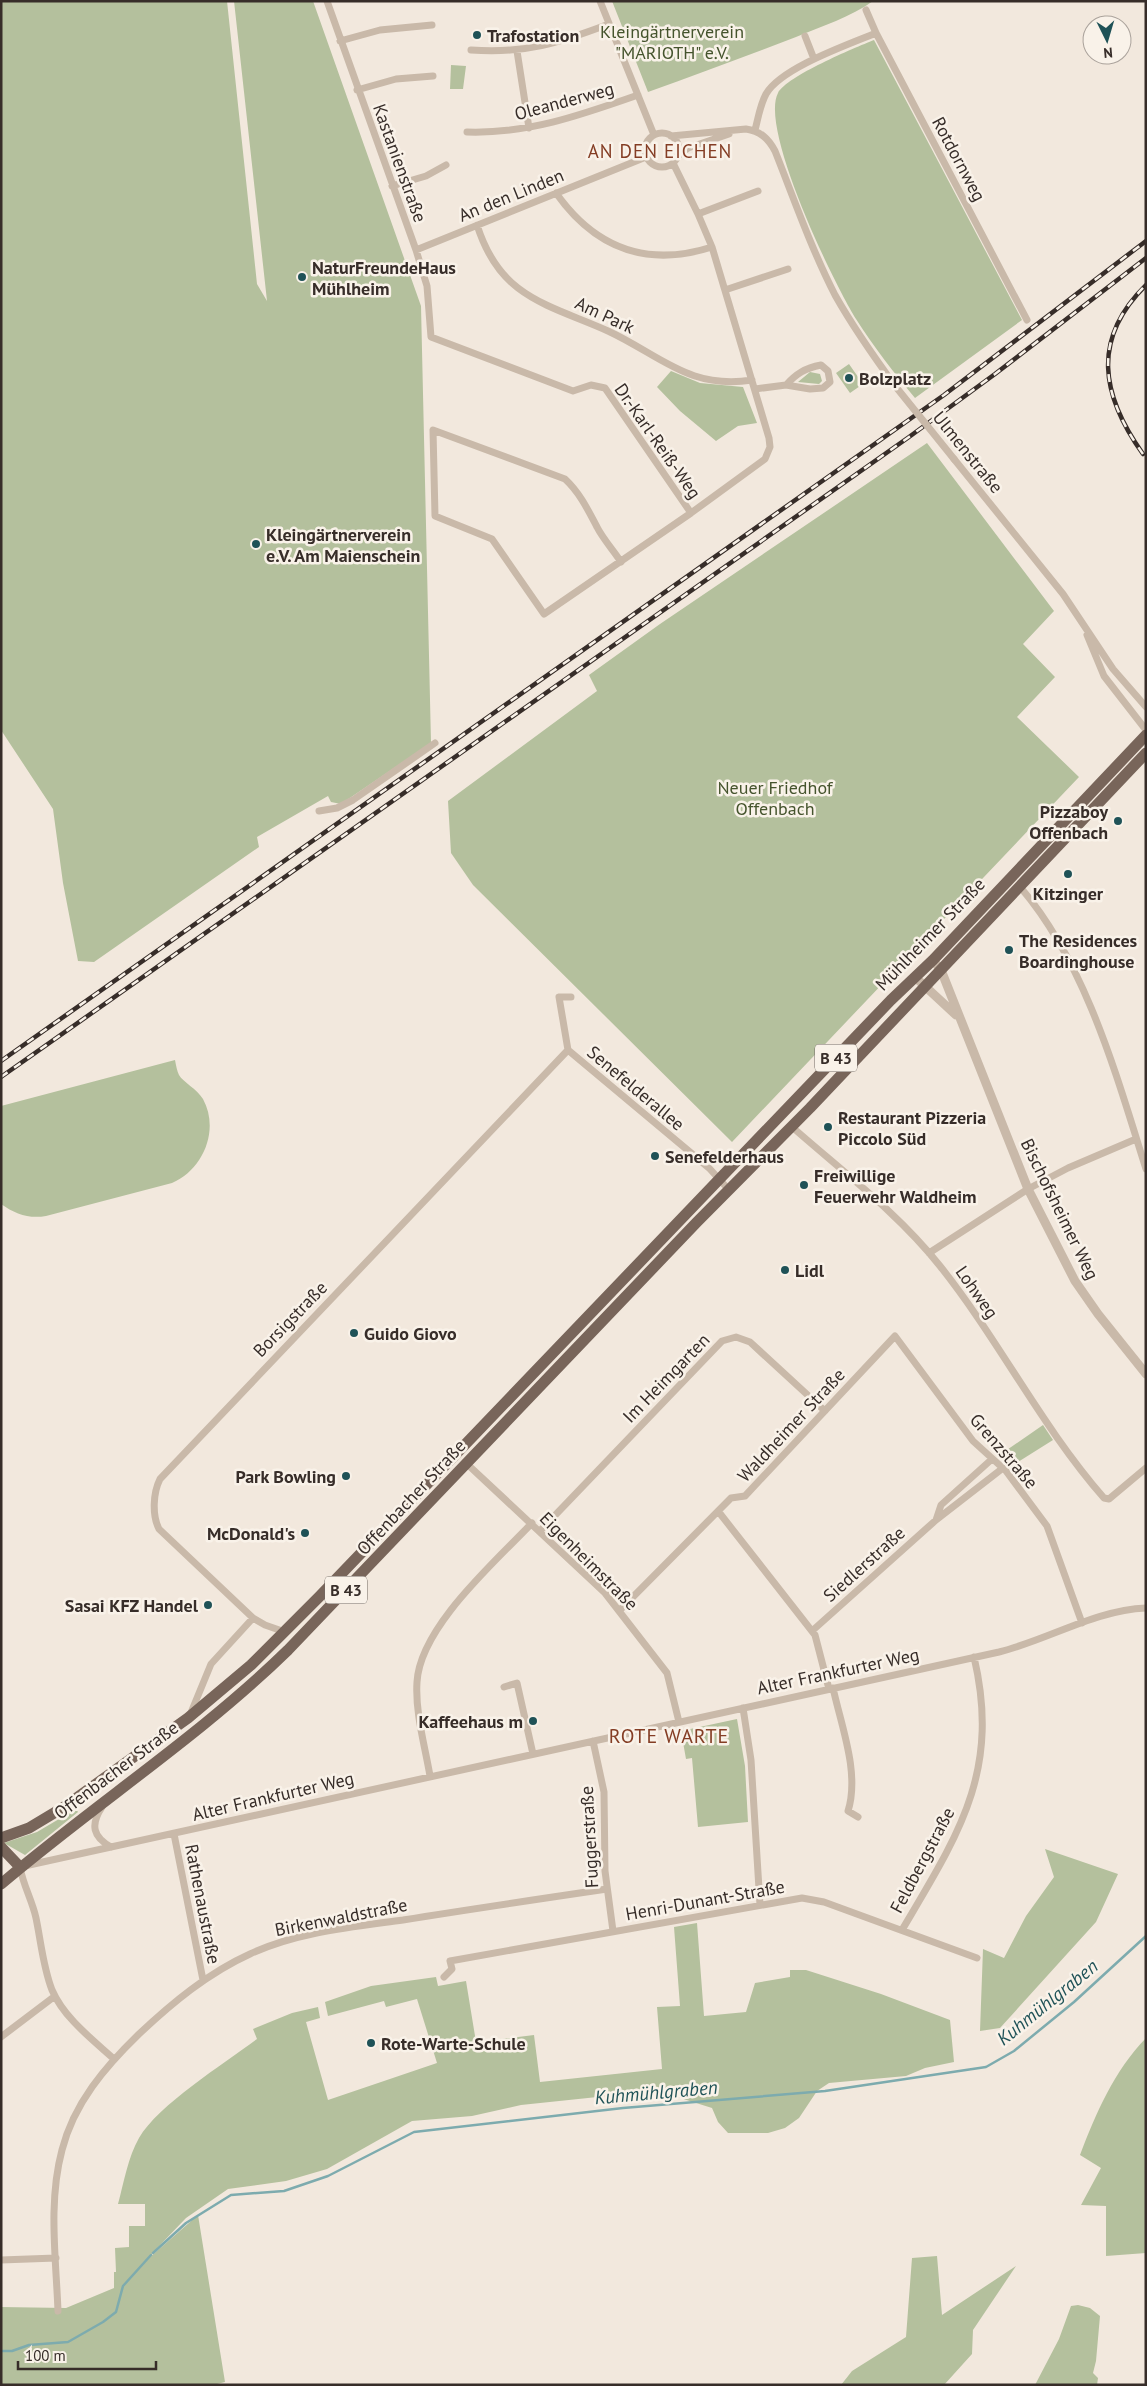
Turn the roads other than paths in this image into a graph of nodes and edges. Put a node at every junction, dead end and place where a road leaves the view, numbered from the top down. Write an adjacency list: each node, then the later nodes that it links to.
1 (327, 1): 8 (street, Kastanienstraße)
2 (600, 1): 4 (street)
3 (866, 10): 6 (street, Rotdornweg)
4 (609, 24): 10 (street); 14 (street)
5 (432, 25): 8 (street)
6 (876, 33): 11 (street); 34 (street, Rotdornweg)
7 (805, 36): 11 (street)
8 (340, 41): 13 (street, Kastanienstraße)
9 (471, 50): 10 (street)
10 (517, 51): 15 (street)
11 (814, 59): 17 (street)
12 (433, 76): 13 (street)
13 (357, 90): 25 (street, Kastanienstraße)
14 (638, 95): 15 (street, Oleanderweg); 19 (street)
15 (529, 128): 18 (street, Oleanderweg)
16 (746, 129): 17 (street); 20 (street); 21 (street)
17 (755, 130): 41 (street, Ulmenstraße, bridge)
18 (467, 132)
19 (654, 135): 20 (street); 22 (street)
20 (671, 136): 21 (street)
21 (678, 156): 23 (street)
22 (646, 157): 23 (street); 27 (street, An den Linden)
23 (673, 163): 28 (street)
24 (446, 164): 25 (street)
25 (392, 186): 31 (street, Kastanienstraße)
26 (758, 191): 28 (street)
27 (556, 193): 29 (street, An den Linden); 30 (street)
28 (698, 214): 30 (street)
29 (477, 225): 31 (street, An den Linden); 36 (street, Am Park)
30 (712, 247): 33 (street)
31 (416, 250): 35 (street, Kastanienstraße)
32 (788, 269): 33 (street)
33 (725, 290): 36 (street)
34 (1027, 320)
35 (431, 337): 39 (street, Dr.-Karl-Reiß-Weg)
36 (752, 380): 38 (street)
37 (786, 385): 37 (street); 38 (street)
38 (755, 389): 39 (street)
39 (691, 513): 40 (street)
40 (622, 562): 40 (street)
41 (1084, 628): 42 (street, Ulmenstraße); 44 (street)
42 (1143, 701): 43 (street, Ulmenstraße)
43 (1146, 707)
44 (1146, 730)
45 (1146, 735): 50 (main road, Mühlheimer Straße)
46 (435, 743): 48 (street)
47 (1146, 753): 49 (main road, Mühlheimer Straße / B 43)
48 (320, 811)
49 (1020, 888): 51 (main road, Mühlheimer Straße / B 43); 58 (street)
50 (933, 960): 51 (street, Bischofsheimer Weg); 52 (main road, Mühlheimer Straße)
51 (942, 970): 53 (main road, Mühlheimer Straße / B 43); 55 (street, Bischofsheimer Weg)
52 (915, 977): 53 (street, Bischofsheimer Weg); 59 (main road, Mühlheimer Straße / B 43)
53 (926, 986): 55 (street, Bischofsheimer Weg); 57 (main road, Mühlheimer Straße / B 43)
54 (571, 997): 56 (street)
55 (958, 1017): 63 (street, Bischofsheimer Weg)
56 (568, 1050): 62 (street, Senefelderallee); 79 (street, Borsigstraße)
57 (791, 1126): 60 (main road, Mühlheimer Straße / B 43); 65 (street, Lohweg)
58 (1136, 1139): 61 (street); 63 (street)
59 (740, 1157): 62 (main road, Offenbacher Straße / B 43)
60 (753, 1166): 64 (main road, Offenbacher Straße / B 43)
61 (1146, 1169)
62 (719, 1178): 64 (street, Senefelderallee); 82 (main road, Offenbacher Straße / B 43)
63 (1028, 1189): 65 (street); 67 (street, Bischofsheimer Weg)
64 (729, 1190): 70 (main road, Offenbacher Straße / B 43)
65 (929, 1253): 72 (street, Lohweg)
66 (895, 1336): 68 (street, Waldheimer Straße); 69 (street, Grenzstraße)
67 (1146, 1374)
68 (825, 1411): 73 (street, Waldheimer Straße); 76 (street, Im Heimgarten)
69 (992, 1459): 71 (street, Grenzstraße); 74 (street, Siedlerstraße)
70 (466, 1463): 75 (street, Eigenheimstraße); 92 (main road, Offenbacher Straße / B 43)
71 (1003, 1468): 74 (street, Siedlerstraße); 80 (street, Grenzstraße)
72 (1146, 1468)
73 (718, 1511): 78 (street, Waldheimer Straße); 81 (street)
74 (936, 1520): 81 (street, Siedlerstraße)
75 (532, 1523): 76 (street, Eigenheimstraße); 91 (street)
76 (540, 1531): 78 (street, Eigenheimstraße)
77 (1146, 1608): 80 (street, Alter Frankfurter Weg)
78 (620, 1610): 88 (street, Eigenheimstraße)
79 (253, 1618): 82 (street, Borsigstraße); 87 (street)
80 (1082, 1623): 83 (street, Alter Frankfurter Weg)
81 (812, 1631): 85 (street)
82 (285, 1632): 87 (main road, Offenbacher Straße / B 43)
83 (974, 1657): 85 (street, Alter Frankfurter Weg); 102 (street, Feldbergstraße)
84 (504, 1687): 90 (street)
85 (831, 1688): 86 (street, Alter Frankfurter Weg); 93 (street)
86 (743, 1708): 88 (street, Alter Frankfurter Weg); 101 (street)
87 (188, 1718): 95 (main road, Offenbacher Straße / B 43)
88 (679, 1722): 89 (street, Alter Frankfurter Weg)
89 (593, 1741): 90 (street, Alter Frankfurter Weg); 100 (street, Fuggerstraße)
90 (533, 1754): 91 (street, Alter Frankfurter Weg)
91 (430, 1776): 94 (street, Alter Frankfurter Weg)
92 (108, 1797): 97 (street); 98 (main road, Offenbacher Straße / B 43)
93 (858, 1817)
94 (174, 1834): 97 (street, Alter Frankfurter Weg); 106 (street, Rathenaustraße)
95 (1, 1838)
96 (1, 1847): 98 (main road)
97 (112, 1847): 98 (street, Alter Frankfurter Weg)
98 (20, 1867): 99 (main road, Offenbacher Straße / B 43); 107 (street)
99 (1, 1884)
100 (606, 1889): 103 (street, Fuggerstraße); 106 (street, Birkenwaldstraße)
101 (760, 1905): 102 (street, Henri-Dunant-Straße); 103 (street, Henri-Dunant-Straße)
102 (902, 1930): 104 (street, Henri-Dunant-Straße)
103 (612, 1931): 105 (street, Henri-Dunant-Straße)
104 (977, 1958)
105 (444, 1977)
106 (203, 1980): 109 (street, Birkenwaldstraße)
107 (56, 1996): 108 (street); 109 (street)
108 (1, 2037)
109 (114, 2058): 110 (street, Birkenwaldstraße)
110 (56, 2258): 111 (street); 112 (street, Birkenwaldstraße)
111 (1, 2260)
112 (58, 2311)

